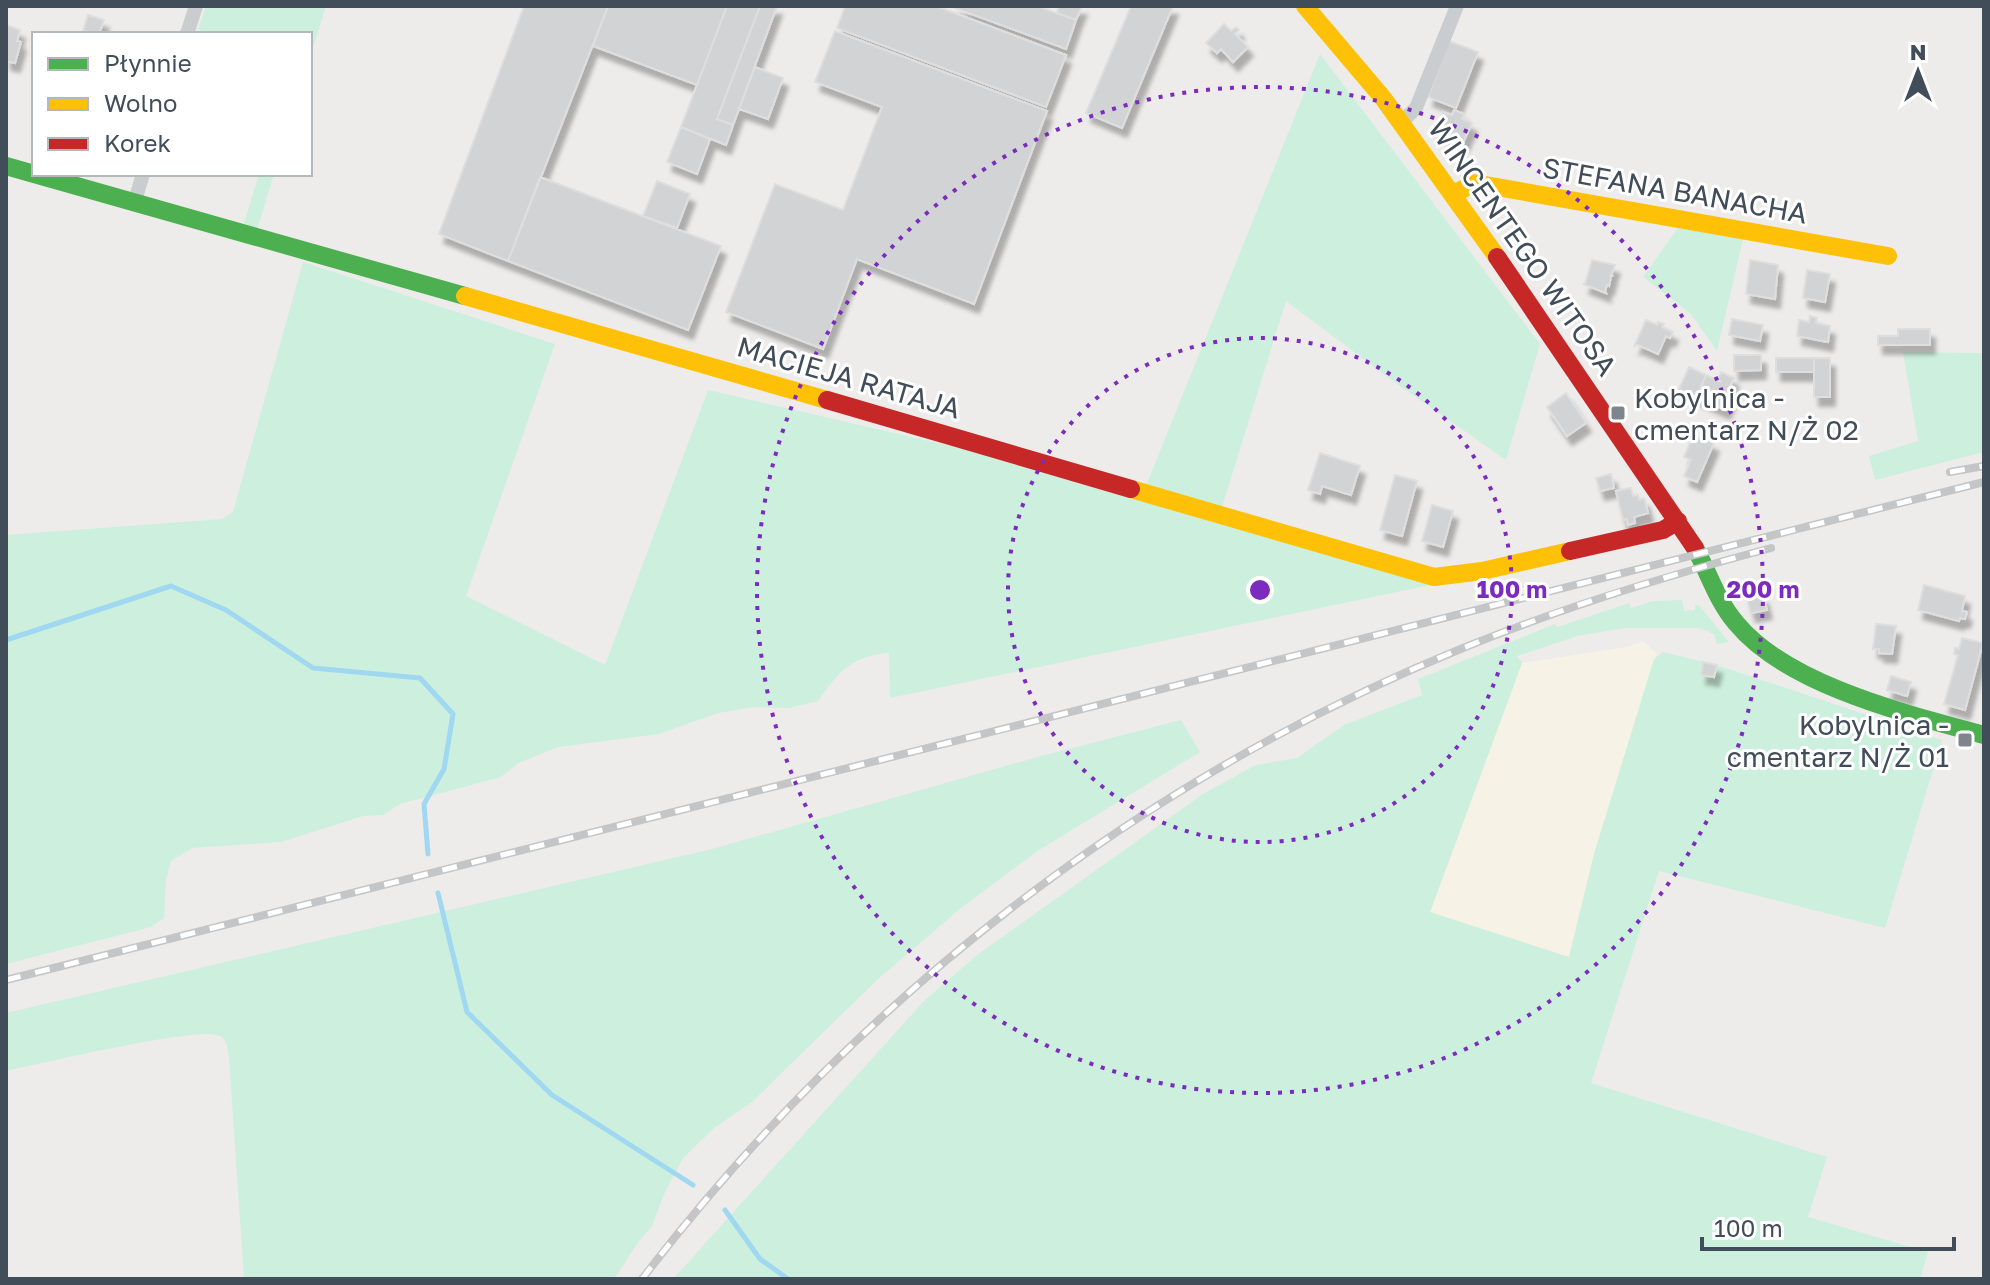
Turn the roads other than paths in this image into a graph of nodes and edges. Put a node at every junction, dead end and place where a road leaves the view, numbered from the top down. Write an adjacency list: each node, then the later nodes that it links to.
1 (196, 6): 4 (street)
2 (1305, 6): 5 (street, WINCENTEGO WITOSA)
3 (1457, 6): 5 (street)
4 (188, 32)
5 (1402, 122): 10 (street, WINCENTEGO WITOSA)
6 (6, 166): 7 (street, MACIEJA RATAJA)
7 (32, 174)
8 (40, 176): 11 (street, MACIEJA RATAJA)
9 (142, 176): 11 (street)
10 (1454, 194): 12 (street, STEFANA BANACHA); 13 (street, WINCENTEGO WITOSA)
11 (134, 204): 13 (street, MACIEJA RATAJA)
12 (1888, 256)
13 (1678, 521): 14 (street, WINCENTEGO WITOSA)
14 (1984, 735)

